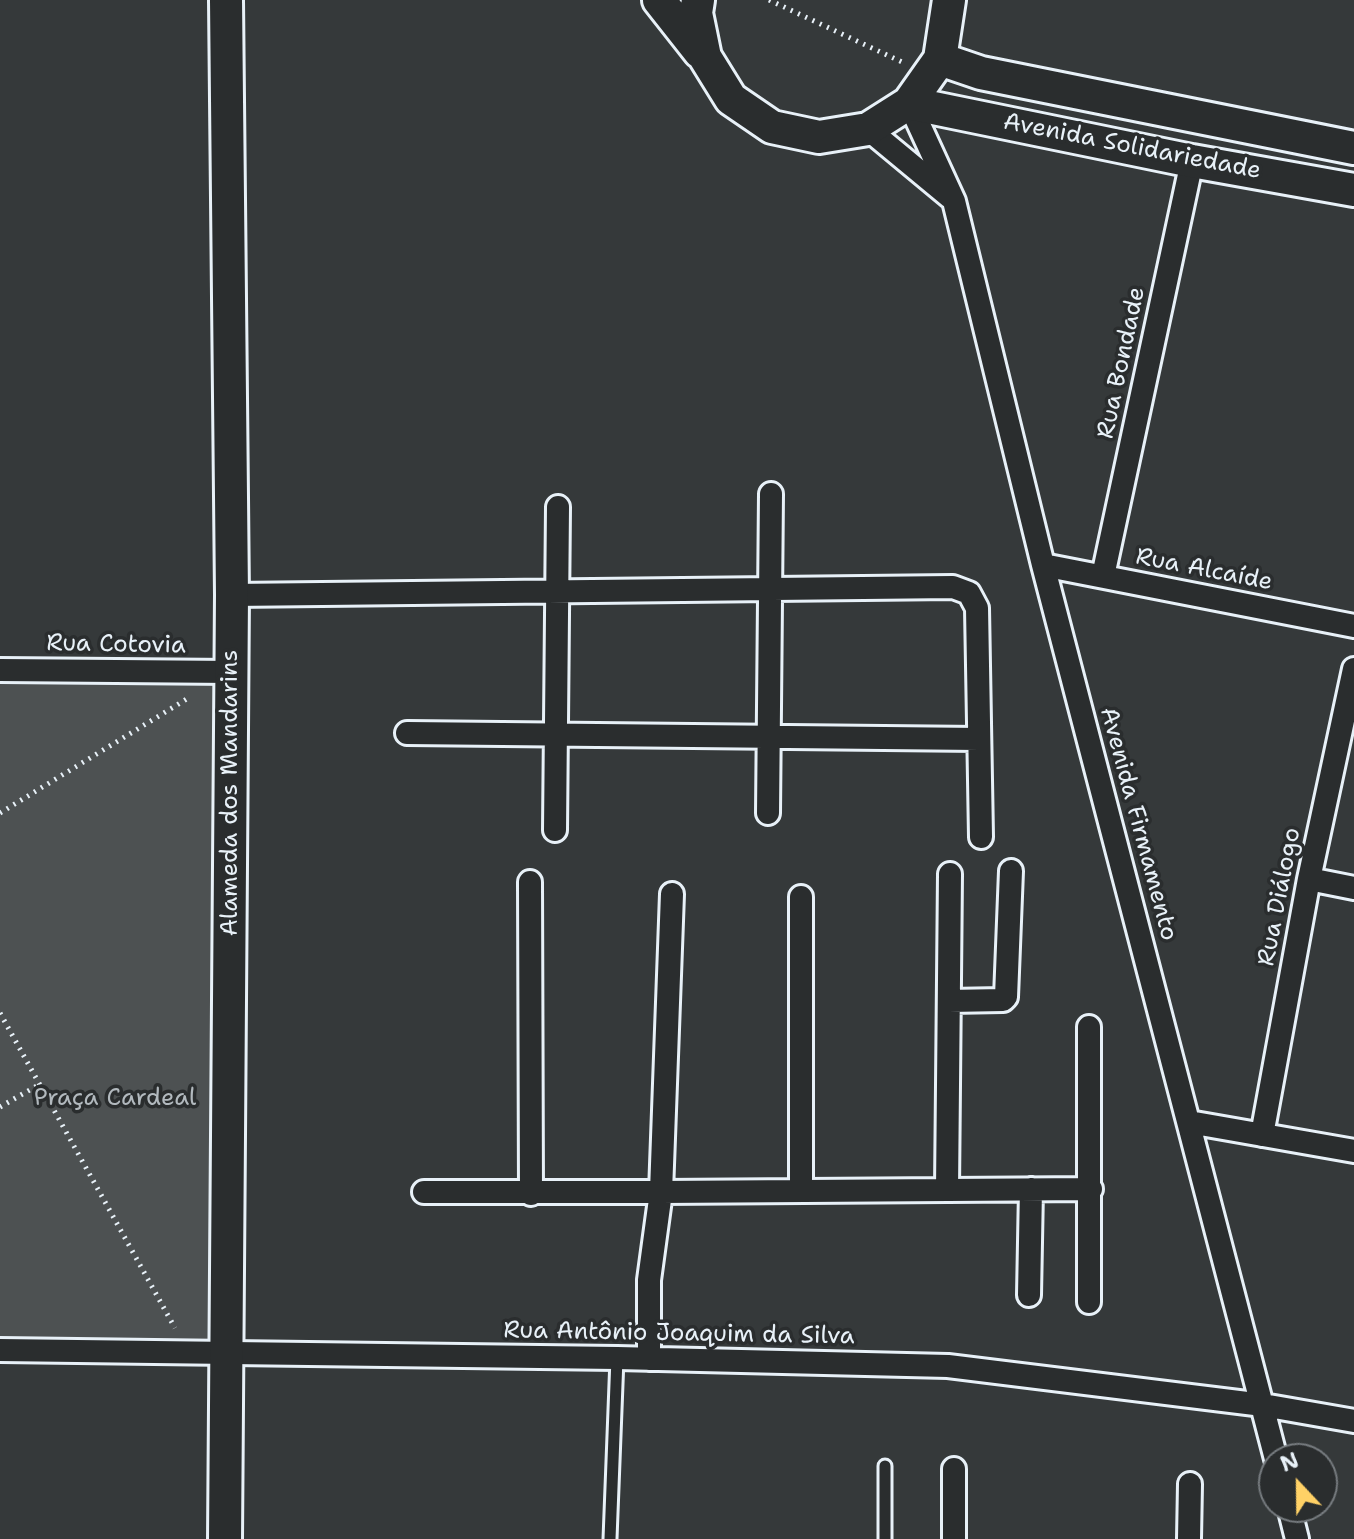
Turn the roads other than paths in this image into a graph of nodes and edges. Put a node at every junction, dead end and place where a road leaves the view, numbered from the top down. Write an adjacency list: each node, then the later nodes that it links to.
1 (226, 0): 6 (main road, Alameda dos Mandarins)
2 (249, 0): 6 (main road, Alameda dos Mandarins)
3 (659, 0): 7 (main road)
4 (698, 0): 7 (main road)
5 (949, 0): 8 (main road)
6 (226, 46): 21 (main road, Alameda dos Mandarins)
7 (705, 57): 10 (main road)
8 (940, 59): 9 (main road); 11 (main road, Avenida Solidariedade)
9 (909, 103): 10 (main road); 12 (main road, Avenida Solidariedade); 14 (street, Avenida Firmamento)
10 (868, 129): 14 (street)
11 (1354, 148)
12 (1192, 161): 13 (main road, Avenida Solidariedade); 18 (street, Rua Bondade)
13 (1354, 190)
14 (954, 201): 17 (street, Avenida Firmamento)
15 (771, 494): 19 (street)
16 (558, 507): 20 (street)
17 (1043, 565): 18 (street, Rua Alcaíde); 42 (street, Avenida Firmamento)
18 (1103, 576): 22 (street, Rua Alcaíde)
19 (770, 590): 20 (street); 28 (street); 29 (street)
20 (557, 592): 21 (street); 27 (street)
21 (232, 595): 25 (main road, Alameda dos Mandarins)
22 (1354, 626)
23 (1354, 669): 35 (street, Rua Diálogo)
24 (0, 670): 25 (street, Rua Cotovia)
25 (232, 672): 55 (main road, Alameda dos Mandarins)
26 (407, 733): 27 (street)
27 (555, 735): 28 (street); 31 (street)
28 (768, 737): 29 (street); 30 (street)
29 (979, 739): 32 (street)
30 (768, 813)
31 (555, 830)
32 (981, 837)
33 (1011, 871): 40 (street)
34 (950, 874): 40 (street)
35 (1309, 879): 37 (street); 43 (street, Rua Diálogo)
36 (530, 882): 51 (street)
37 (1354, 888)
38 (672, 894): 50 (street)
39 (801, 897): 45 (street)
40 (949, 1001): 48 (street)
41 (1089, 1027): 47 (street)
42 (1189, 1122): 43 (street); 58 (street, Avenida Firmamento)
43 (1262, 1135): 44 (street)
44 (1354, 1151)
45 (801, 1189): 48 (street); 50 (street)
46 (1031, 1189): 47 (street); 48 (street); 52 (street)
47 (1091, 1189): 53 (street)
48 (947, 1190)
49 (424, 1192): 51 (street)
50 (661, 1192): 51 (street); 57 (street)
51 (531, 1194)
52 (1029, 1295)
53 (1089, 1302)
54 (0, 1350): 55 (street, Rua Antônio Joaquim da Silva)
55 (228, 1354): 56 (street, Rua Antônio Joaquim da Silva); 64 (main road, Alameda dos Mandarins)
56 (617, 1358): 57 (street, Rua Antônio Joaquim da Silva); 65 (lane)
57 (649, 1359): 58 (street, Rua Antônio Joaquim da Silva)
58 (1263, 1405): 59 (street, Rua Antônio Joaquim da Silva); 60 (street, Avenida Firmamento)
59 (1354, 1421)
60 (1272, 1443)
61 (885, 1466): 66 (lane)
62 (954, 1469): 67 (street)
63 (1190, 1484): 68 (street)
64 (225, 1539)
65 (610, 1539)
66 (885, 1539)
67 (954, 1539)
68 (1189, 1539)

